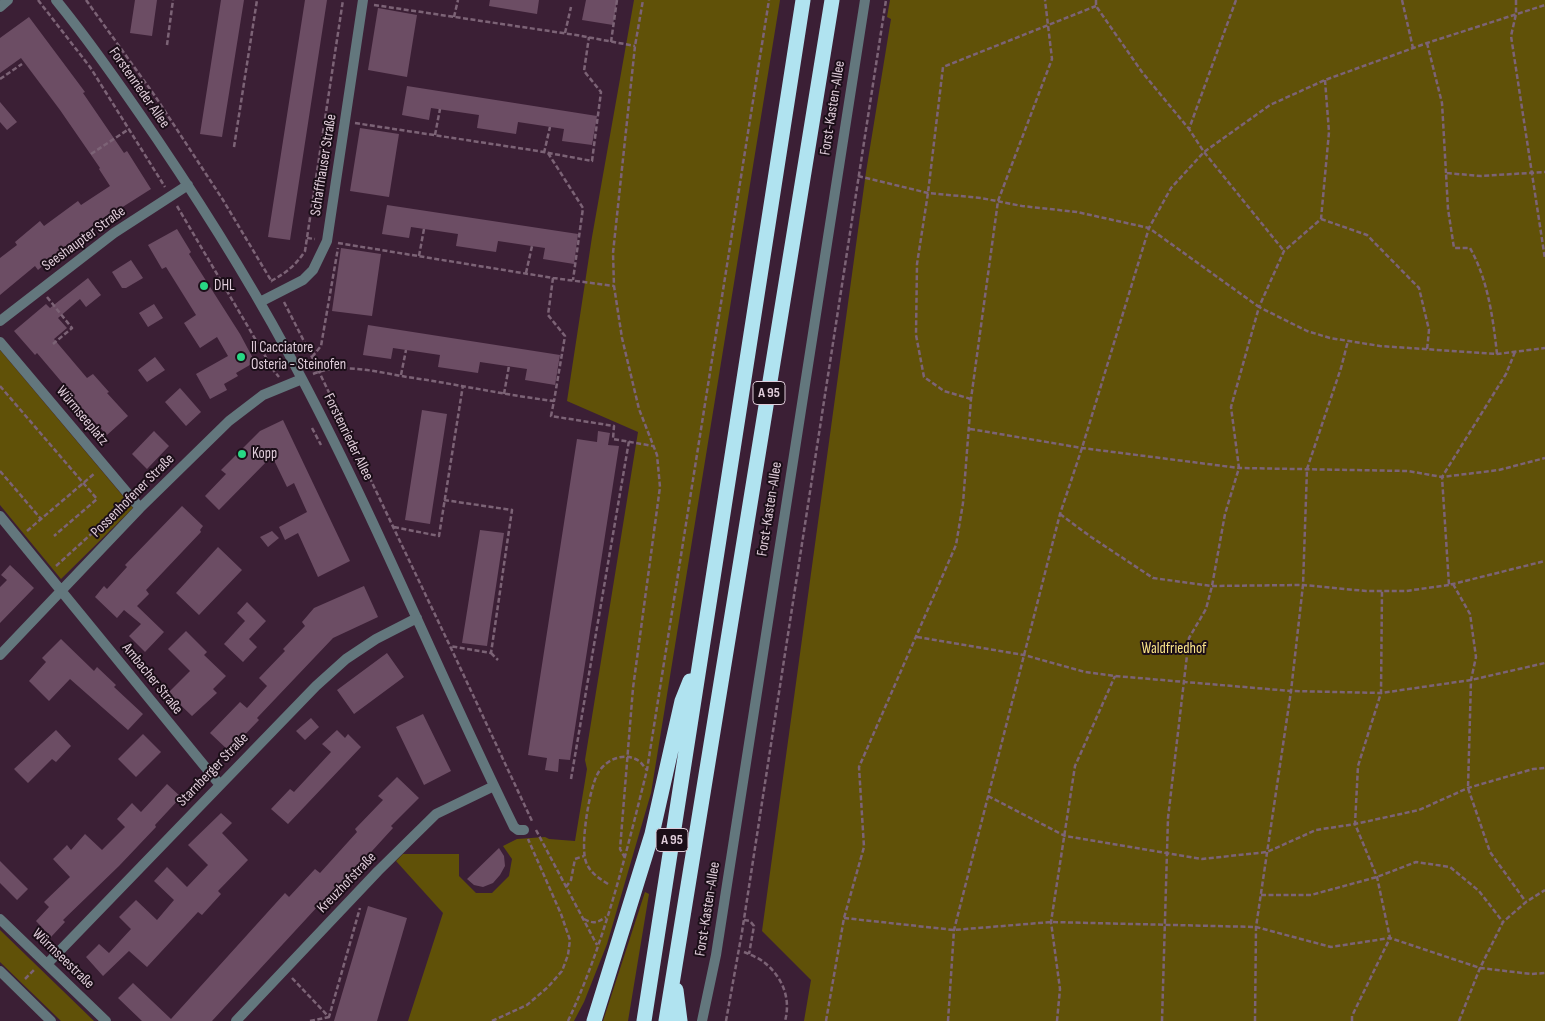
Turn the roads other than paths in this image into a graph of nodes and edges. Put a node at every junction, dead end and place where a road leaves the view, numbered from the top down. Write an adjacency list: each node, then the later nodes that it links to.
1 (8, 0): 7 (street)
2 (56, 0): 8 (street, Forstenrieder Allee)
3 (803, 0): 18 (highway, A 95)
4 (832, 0): 25 (highway, A 95)
5 (865, 0): 33 (street, Forst-Kasten-Allee)
6 (363, 2): 9 (street, Schaffhauser Straße)
7 (0, 7)
8 (188, 185): 9 (street, Forstenrieder Allee); 10 (street, Seeshaupter Straße)
9 (260, 302): 12 (street, Forstenrieder Allee)
10 (0, 321)
11 (0, 342): 13 (street, Würmseeplatz)
12 (302, 379): 13 (street, Possenhofener Straße); 16 (street, Forstenrieder Allee)
13 (140, 508): 15 (street, Possenhofener Straße)
14 (0, 516): 15 (street)
15 (62, 591): 17 (street, Possenhofener Straße); 19 (street, Ambacher Straße)
16 (417, 618): 19 (street, Starnberger Straße); 20 (street, Forstenrieder Allee)
17 (0, 655)
18 (699, 659): 26 (highway); 30 (highway, A 95)
19 (220, 785): 23 (street, Starnberger Straße)
20 (494, 786): 21 (street, Forstenrieder Allee); 29 (street, Kreuzhofstraße)
21 (524, 830)
22 (0, 919): 23 (street, Würmseestraße)
23 (45, 962): 28 (street, Würmseestraße)
24 (0, 971): 27 (street)
25 (674, 971): 31 (highway); 32 (highway)
26 (594, 1017)
27 (51, 1021)
28 (106, 1021)
29 (236, 1021)
30 (644, 1021)
31 (666, 1021)
32 (680, 1021)
33 (702, 1021)

